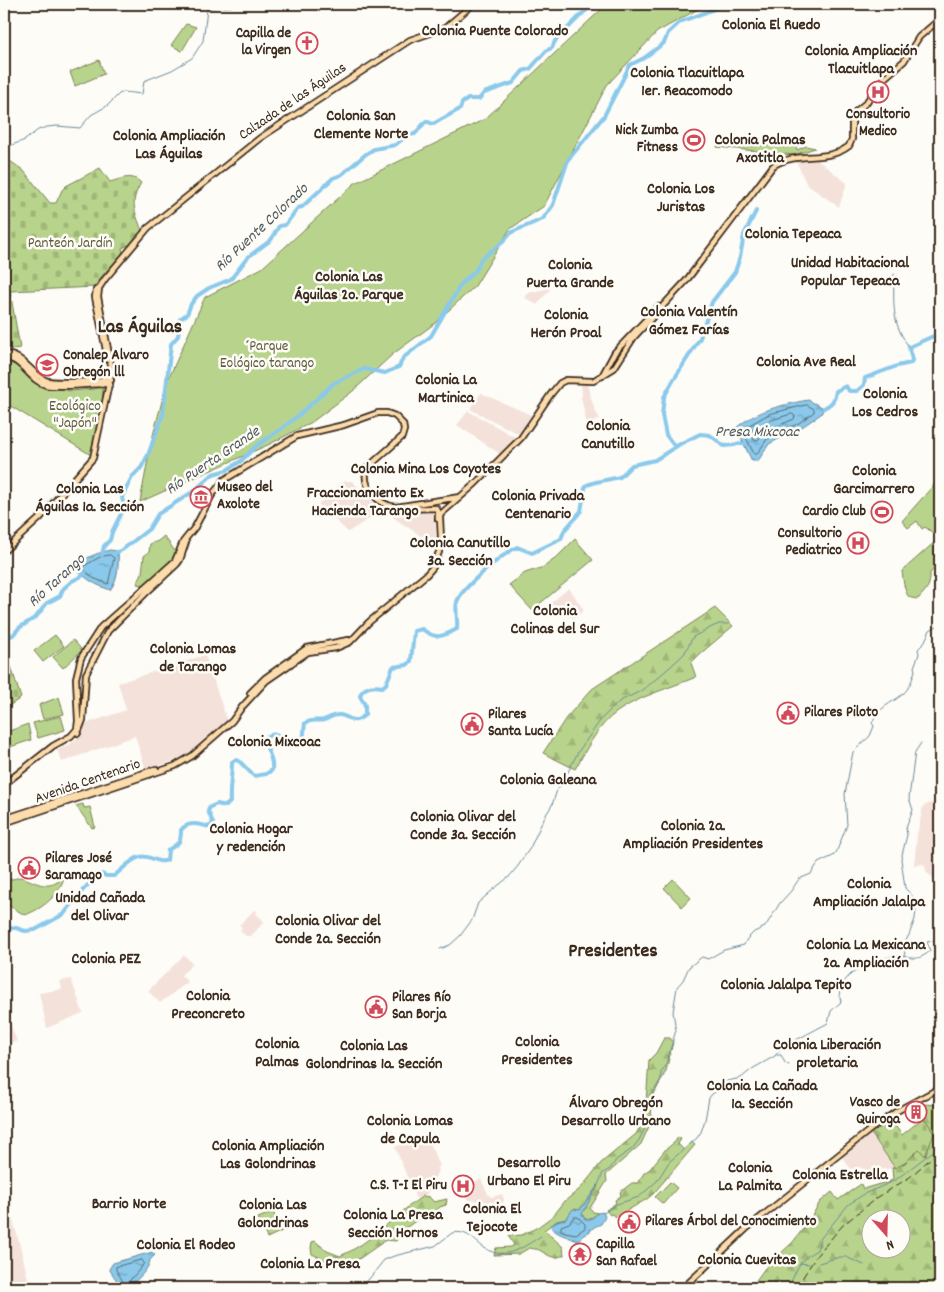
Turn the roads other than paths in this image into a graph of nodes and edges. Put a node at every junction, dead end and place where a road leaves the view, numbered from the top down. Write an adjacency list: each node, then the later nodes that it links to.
1 (473, 4): 3 (main road, Calzada de las Águilas)
2 (940, 19): 4 (main road)
3 (119, 262): 7 (main road, Calzada de las Águilas); 10 (main road, Calzada de las Águilas)
4 (630, 338): 8 (main road); 8 (main road)
5 (4, 354): 9 (main road)
6 (4, 358): 9 (main road)
7 (109, 370): 9 (main road); 10 (main road, Calzada de las Águilas)
8 (602, 376): 12 (main road)
9 (100, 382): 10 (main road); 11 (main road)
10 (109, 383): 11 (main road, Calzada de las Águilas)
11 (107, 396): 17 (main road, Calzada de las Águilas)
12 (458, 499): 13 (main road); 14 (main road); 15 (main road)
13 (388, 507): 14 (main road); 16 (main road)
14 (404, 509): 15 (main road)
15 (439, 518): 21 (main road, Avenida Centenario)
16 (196, 528): 18 (main road); 19 (main road)
17 (4, 551)
18 (84, 710): 19 (main road); 20 (main road)
19 (77, 729): 20 (main road)
20 (43, 755): 22 (main road)
21 (179, 763): 23 (main road, Avenida Centenario); 24 (main road, Avenida Centenario)
22 (8, 782)
23 (4, 819)
24 (4, 824)
25 (940, 1088): 26 (main road)
26 (682, 1288)

